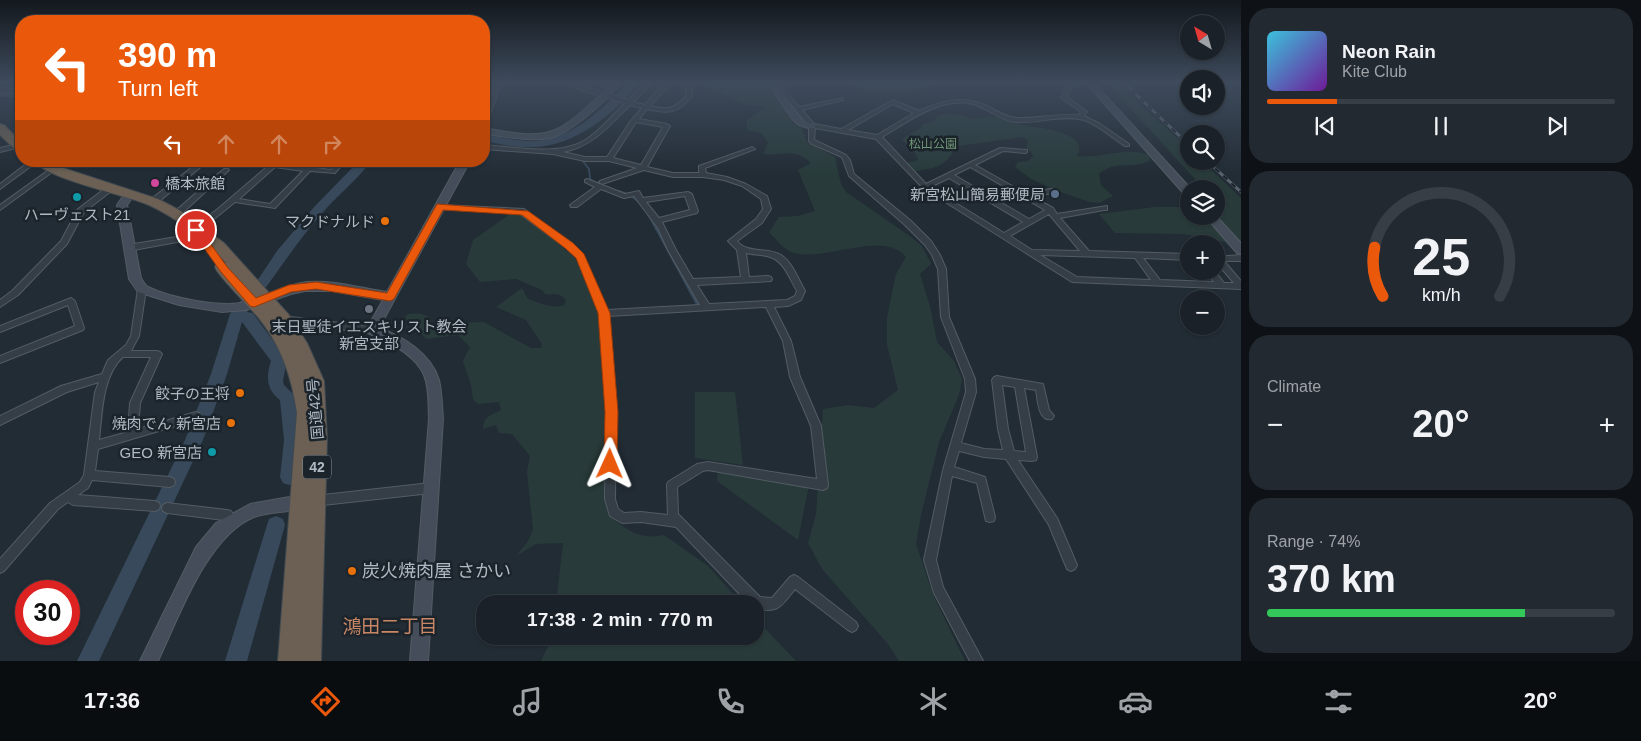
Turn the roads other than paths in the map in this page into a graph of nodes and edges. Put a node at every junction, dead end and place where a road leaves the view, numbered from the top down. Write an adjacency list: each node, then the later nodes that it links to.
1 (581, 114): 15 (street)
2 (619, 114): 24 (street)
3 (640, 114): 11 (street)
4 (793, 114): 12 (street)
5 (801, 114): 12 (street)
6 (871, 114): 14 (street)
7 (917, 114): 16 (street)
8 (997, 114): 10 (street)
9 (1120, 114): 43 (street)
10 (1081, 116): 19 (street)
11 (635, 120): 25 (street); 35 (street)
12 (812, 126): 14 (street); 101 (street)
13 (0, 128): 17 (highway)
14 (842, 130): 16 (street)
15 (490, 132)
16 (878, 138): 47 (street)
17 (15, 140)
18 (15, 144): 22 (street)
19 (1127, 145)
20 (490, 147): 24 (street)
21 (752, 149): 39 (street)
22 (0, 150)
23 (1026, 151): 26 (street)
24 (553, 152): 25 (street)
25 (609, 160): 35 (street)
26 (971, 166): 40 (street); 51 (street)
27 (27, 167): 46 (street)
28 (50, 167): 36 (highway, 国道42号 / 42)
29 (197, 167): 41 (street)
30 (270, 167): 52 (street)
31 (289, 167): 34 (street)
32 (337, 167): 37 (street)
33 (462, 167): 55 (street)
34 (297, 168): 37 (street)
35 (643, 168): 39 (street); 44 (street)
36 (53, 169): 48 (highway, 国道42号 / 42); 57 (street)
37 (309, 169): 52 (street)
38 (226, 170): 45 (street)
39 (703, 175): 68 (street)
40 (950, 176): 47 (street); 63 (street)
41 (181, 180): 45 (street); 54 (street)
42 (587, 181): 44 (street)
43 (1180, 183)
44 (600, 184): 53 (street); 56 (street)
45 (208, 186): 60 (street)
46 (0, 187)
47 (926, 188): 66 (street)
48 (110, 189): 50 (highway, 国道42号 / 42); 86 (street)
49 (1049, 191): 51 (street)
50 (130, 194): 54 (highway, 国道42号 / 42); 67 (street)
51 (1027, 197): 59 (street)
52 (235, 200): 65 (street)
53 (642, 200): 62 (street); 62 (street)
54 (153, 202): 60 (highway, 国道42号 / 42)
55 (440, 206): 83 (street); 88 (street)
56 (574, 206)
57 (0, 208)
58 (1104, 208): 61 (street)
59 (1050, 210): 61 (street); 63 (street)
60 (176, 214): 65 (highway, 国道42号 / 42)
61 (1056, 216): 71 (street)
62 (657, 220): 78 (street)
63 (1027, 222): 66 (street)
64 (1218, 225): 69 (street)
65 (196, 230): 67 (street); 84 (highway, 国道42号 / 42)
66 (1004, 236): 70 (street)
67 (128, 248): 82 (street)
68 (741, 248): 76 (street); 85 (street)
69 (1241, 250)
70 (1033, 252): 71 (street); 79 (street)
71 (1087, 254): 72 (street)
72 (1137, 255): 73 (street); 79 (street)
73 (1180, 257)
74 (1241, 258): 81 (street)
75 (768, 279): 76 (street)
76 (745, 280): 78 (street)
77 (1217, 280): 80 (street)
78 (691, 282): 87 (street)
79 (1156, 282): 80 (street)
80 (1221, 285): 81 (street)
81 (1241, 286)
82 (142, 289): 84 (street); 92 (street)
83 (390, 297): 84 (street); 91 (street)
84 (251, 299): 89 (highway, 国道42号 / 42); 108 (highway, 国道42号 / 42)
85 (768, 303): 87 (street); 113 (street)
86 (0, 304)
87 (706, 307): 88 (street)
88 (604, 313): 113 (street)
89 (283, 319): 91 (street); 108 (highway, 国道42号 / 42)
90 (0, 329): 93 (street)
91 (372, 330): 106 (street)
92 (121, 354): 94 (street); 99 (street)
93 (0, 360)
94 (105, 377): 98 (street); 100 (street)
95 (1019, 384): 97 (street); 102 (street); 102 (street)
96 (196, 416): 99 (street)
97 (1049, 416)
98 (0, 421)
99 (133, 434): 100 (street)
100 (93, 446): 104 (street)
101 (955, 446): 102 (street); 103 (street)
102 (1010, 456): 114 (street)
103 (948, 470): 111 (street); 121 (street)
104 (88, 475): 105 (street); 107 (street)
105 (170, 482)
106 (431, 488): 108 (street); 120 (street)
107 (70, 495): 109 (street); 115 (street)
108 (308, 501): 112 (street); 118 (highway, 国道42号 / 42); 119 (highway, 国道42号 / 42)
109 (155, 506)
110 (167, 508): 112 (street)
111 (990, 517)
112 (233, 522): 117 (street)
113 (678, 522): 116 (street)
114 (1071, 566)
115 (0, 567)
116 (852, 626)
117 (149, 661)
118 (290, 661)
119 (309, 661)
120 (419, 661)
121 (977, 661)

